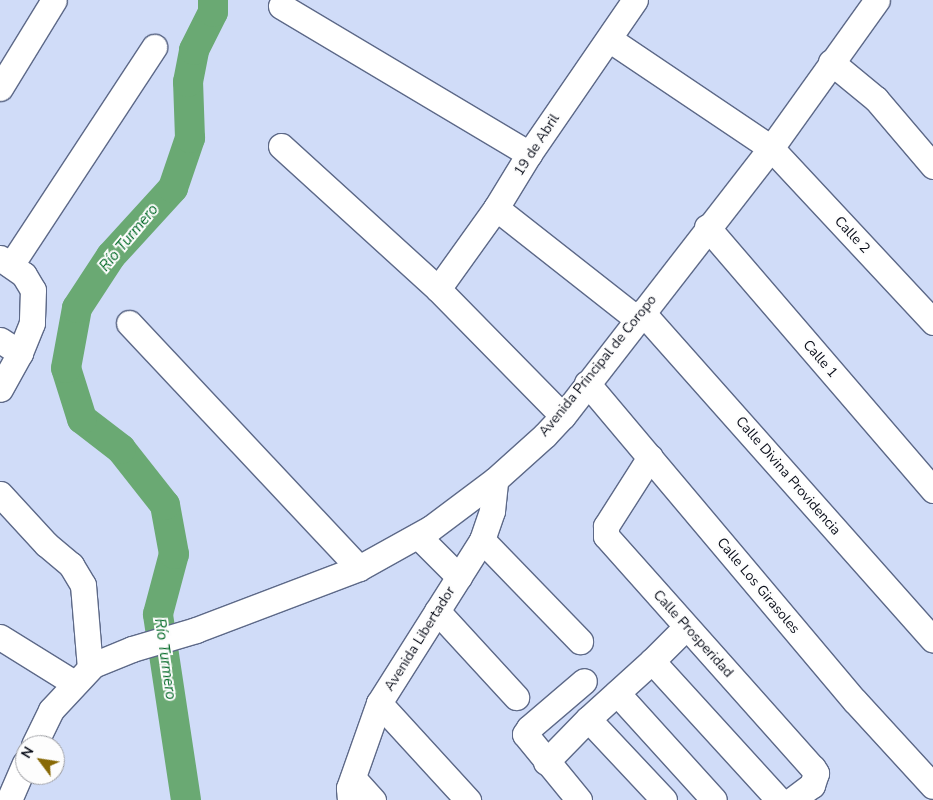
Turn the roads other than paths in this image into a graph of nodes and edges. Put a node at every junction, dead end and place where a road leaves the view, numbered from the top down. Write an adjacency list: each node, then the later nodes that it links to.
1 (54, 0): 8 (street)
2 (635, 0): 5 (street, 19 de Abril)
3 (877, 0): 7 (street, Avenida Principal de Coropo)
4 (281, 6): 11 (street)
5 (609, 40): 10 (street, Calle 2); 11 (street, 19 de Abril)
6 (154, 47): 15 (street)
7 (831, 62): 10 (street, Avenida Principal de Coropo); 12 (street)
8 (0, 88)
9 (281, 146): 16 (street)
10 (771, 148): 14 (street, Avenida Principal de Coropo); 19 (street, Calle 2)
11 (530, 154): 13 (street, 19 de Abril)
12 (933, 166)
13 (496, 208): 16 (street, 19 de Abril); 17 (street, Calle Divina Providencia)
14 (707, 227): 17 (street, Avenida Principal de Coropo); 26 (street, Calle 1)
15 (5, 262): 20 (street)
16 (438, 289): 23 (street)
17 (640, 315): 21 (street, Avenida Principal de Coropo); 35 (street, Calle Divina Providencia)
18 (129, 322): 30 (street)
19 (933, 322)
20 (10, 347): 22 (street)
21 (587, 383): 23 (street, Avenida Principal de Coropo); 24 (street, Calle Los Girasoles)
22 (0, 389)
23 (562, 416): 25 (street, Avenida Principal de Coropo)
24 (650, 457): 33 (street, Calle Prosperidad); 47 (street, Calle Los Girasoles)
25 (495, 480): 28 (street, Avenida Principal de Coropo); 29 (street, Avenida Libertador)
26 (932, 487)
27 (0, 494): 38 (street)
28 (418, 536): 30 (street, Avenida Principal de Coropo); 31 (street)
29 (482, 540): 31 (street, Avenida Libertador); 36 (street)
30 (359, 568): 38 (street, Avenida Principal de Coropo)
31 (459, 577): 32 (street, Avenida Libertador)
32 (437, 611): 41 (street); 42 (street, Avenida Libertador)
33 (686, 627): 37 (street); 56 (street, Calle Prosperidad)
34 (0, 637): 38 (street)
35 (933, 640)
36 (580, 641)
37 (652, 661): 40 (street); 55 (street)
38 (82, 676): 44 (street, Avenida Principal de Coropo)
39 (584, 681): 45 (street)
40 (617, 693): 43 (street); 54 (street)
41 (516, 697)
42 (379, 703): 48 (street, Avenida Libertador); 51 (street)
43 (588, 719): 45 (street); 53 (street)
44 (39, 735)
45 (546, 762): 52 (street)
46 (15, 785): 49 (street)
47 (933, 786)
48 (351, 789): 50 (street)
49 (9, 800)
50 (373, 800)
51 (468, 800)
52 (579, 800)
53 (664, 800)
54 (714, 800)
55 (779, 800)
56 (792, 800)

